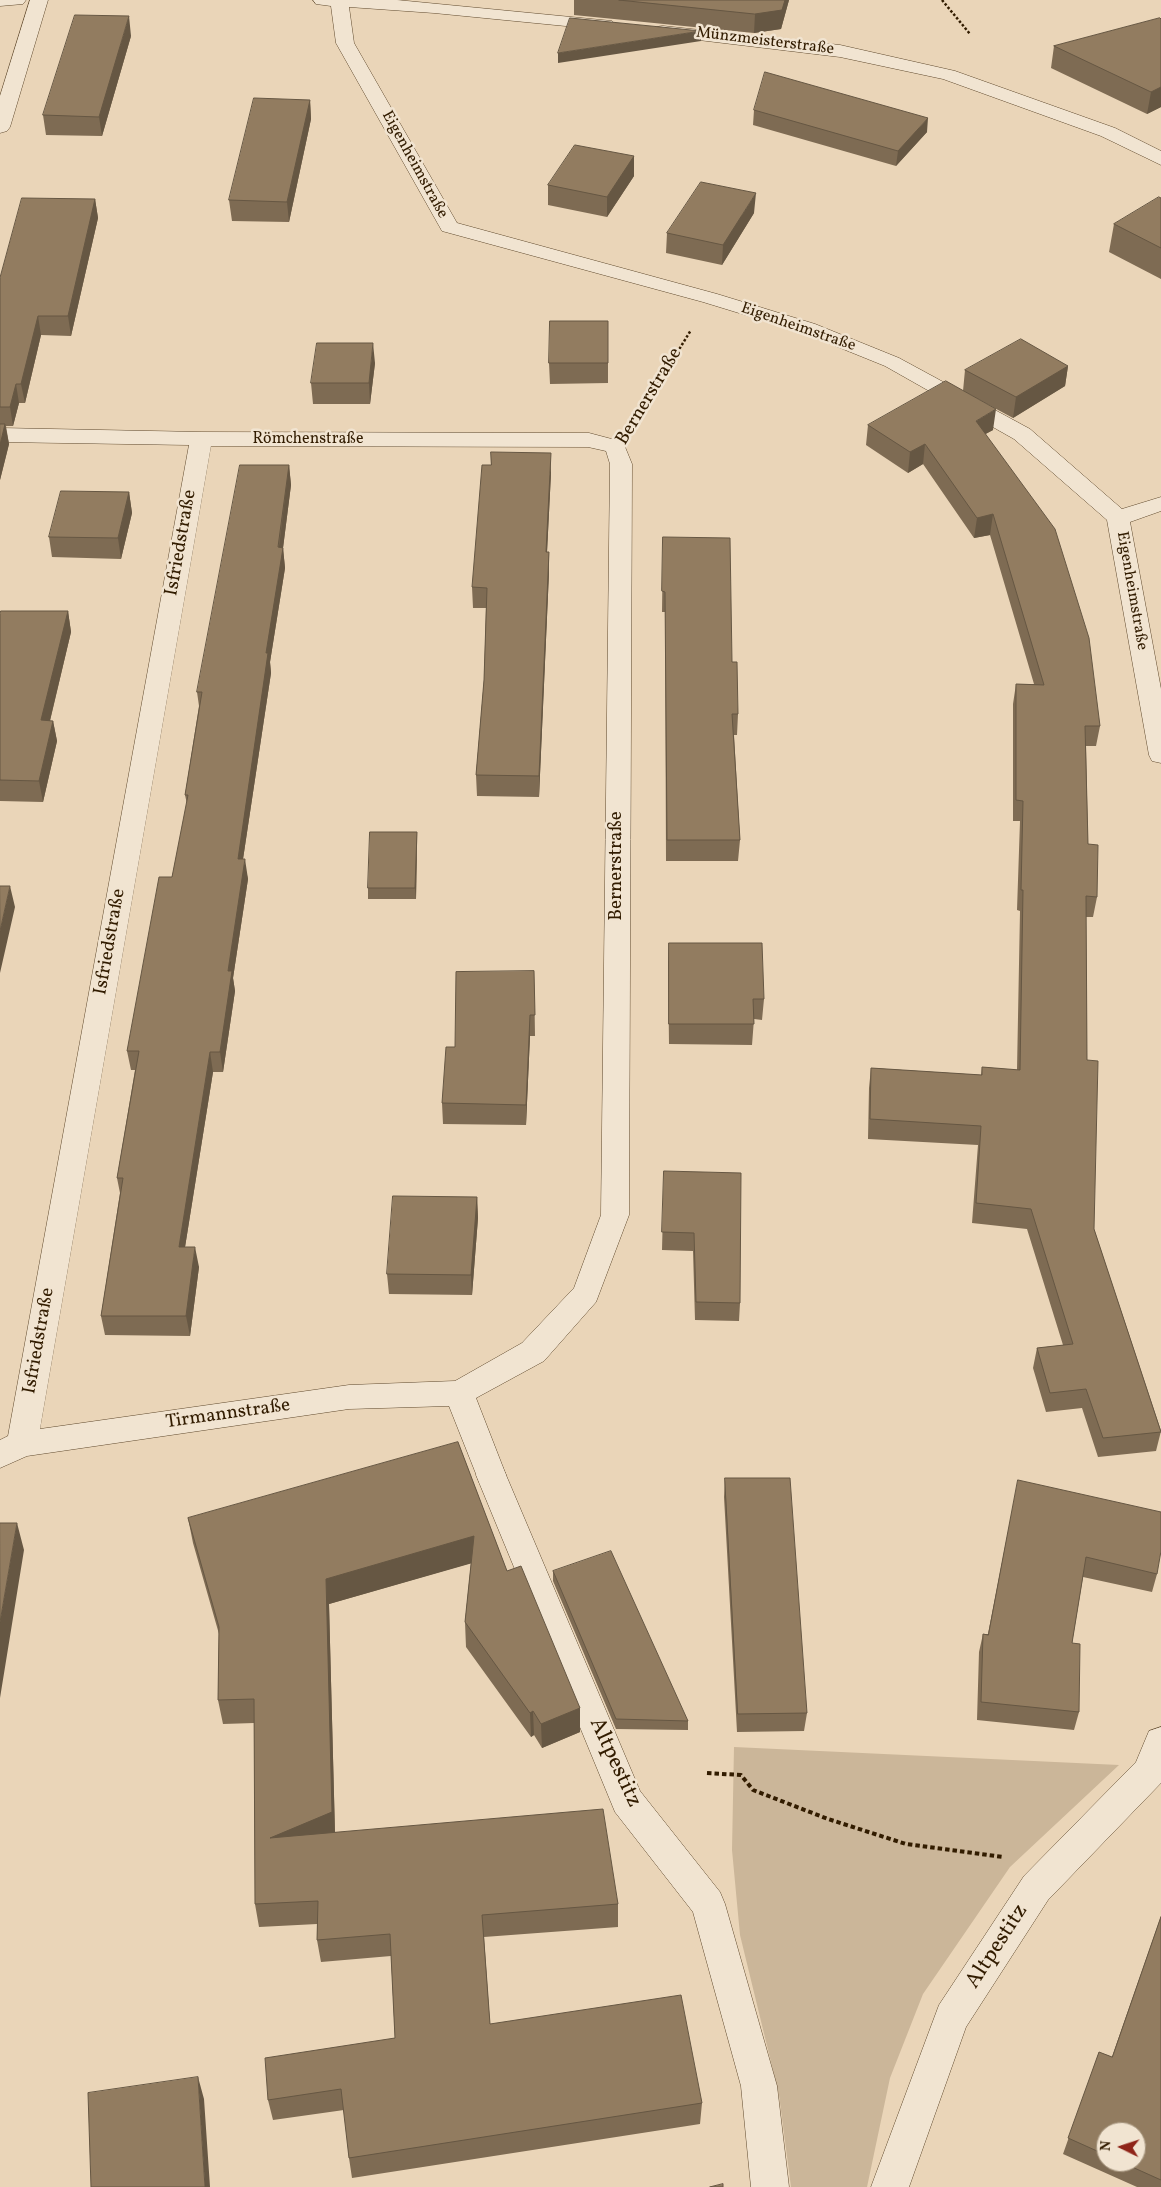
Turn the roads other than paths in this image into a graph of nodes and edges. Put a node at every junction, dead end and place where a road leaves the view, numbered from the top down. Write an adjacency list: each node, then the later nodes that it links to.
1 (18, 0): 3 (street)
2 (39, 0): 7 (street)
3 (0, 1)
4 (330, 1): 5 (street); 13 (street, Eigenheimstraße)
5 (620, 26)
6 (650, 29): 8 (street, Münzmeisterstraße)
7 (0, 127)
8 (1161, 159)
9 (0, 435): 10 (street, Römchenstraße)
10 (200, 440): 11 (street, Römchenstraße); 16 (street, Isfriedstraße)
11 (615, 446): 15 (street, Bernerstraße)
12 (1161, 504): 13 (street)
13 (1118, 518): 14 (street, Eigenheimstraße)
14 (1161, 755)
15 (458, 1393): 16 (street, Tirmannstraße); 18 (street, Altpestitz)
16 (11, 1450)
17 (1161, 1742): 19 (street, Altpestitz)
18 (770, 2187)
19 (890, 2187)

